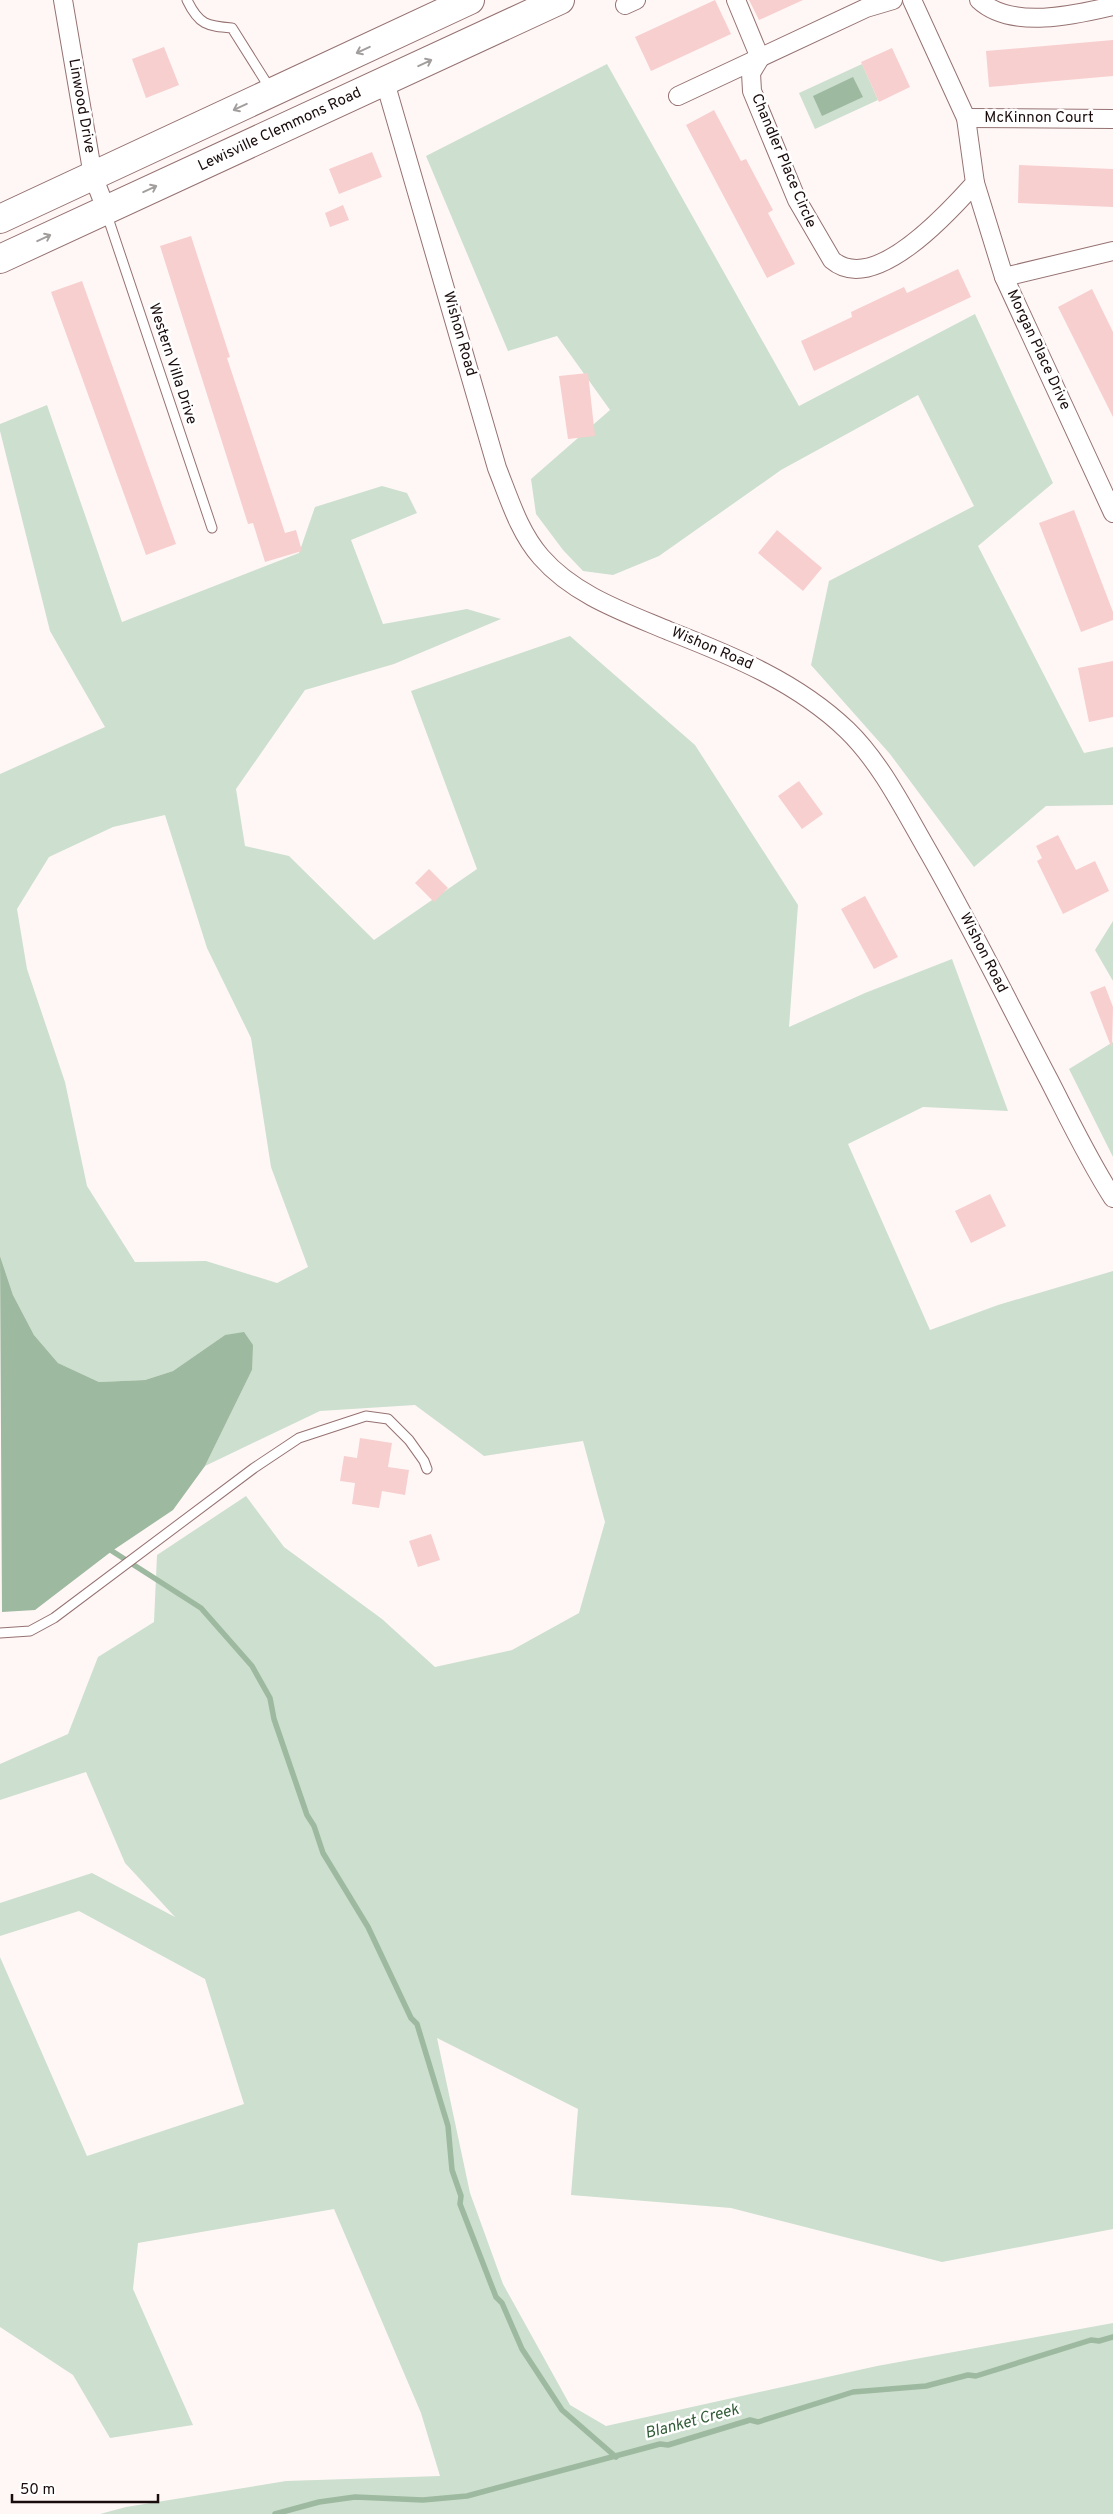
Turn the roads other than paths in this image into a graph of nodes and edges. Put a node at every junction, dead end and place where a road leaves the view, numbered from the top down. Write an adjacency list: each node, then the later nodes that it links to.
1 (64, 0): 16 (street, Linwood Drive)
2 (187, 0): 12 (lane)
3 (470, 0): 12 (main road, one-way to 12)
4 (560, 0): 11 (main road, Lewisville Clemmons Road, one-way to 4)
5 (736, 0): 10 (street)
6 (893, 0): 10 (street)
7 (912, 0): 14 (street)
8 (979, 0): 9 (street)
9 (1113, 6)
10 (760, 58): 13 (street); 17 (street, Chandler Place Circle)
11 (386, 82): 18 (main road, Lewisville Clemmons Road, one-way to 11); 25 (street, Wishon Road)
12 (272, 92): 16 (main road, one-way to 16)
13 (678, 96)
14 (966, 118): 15 (street, McKinnon Court); 17 (street)
15 (1113, 119)
16 (93, 176): 18 (street, Linwood Drive); 19 (main road)
17 (975, 183): 22 (street, Morgan Place Drive)
18 (106, 209): 21 (main road, Lewisville Clemmons Road, one-way to 18); 24 (lane, Western Villa Drive)
19 (0, 219)
20 (1113, 251): 22 (street)
21 (0, 259)
22 (1004, 277): 23 (street, Morgan Place Drive)
23 (1113, 513)
24 (212, 528)
25 (1113, 1198)
26 (427, 1470): 27 (lane)
27 (0, 1633)

